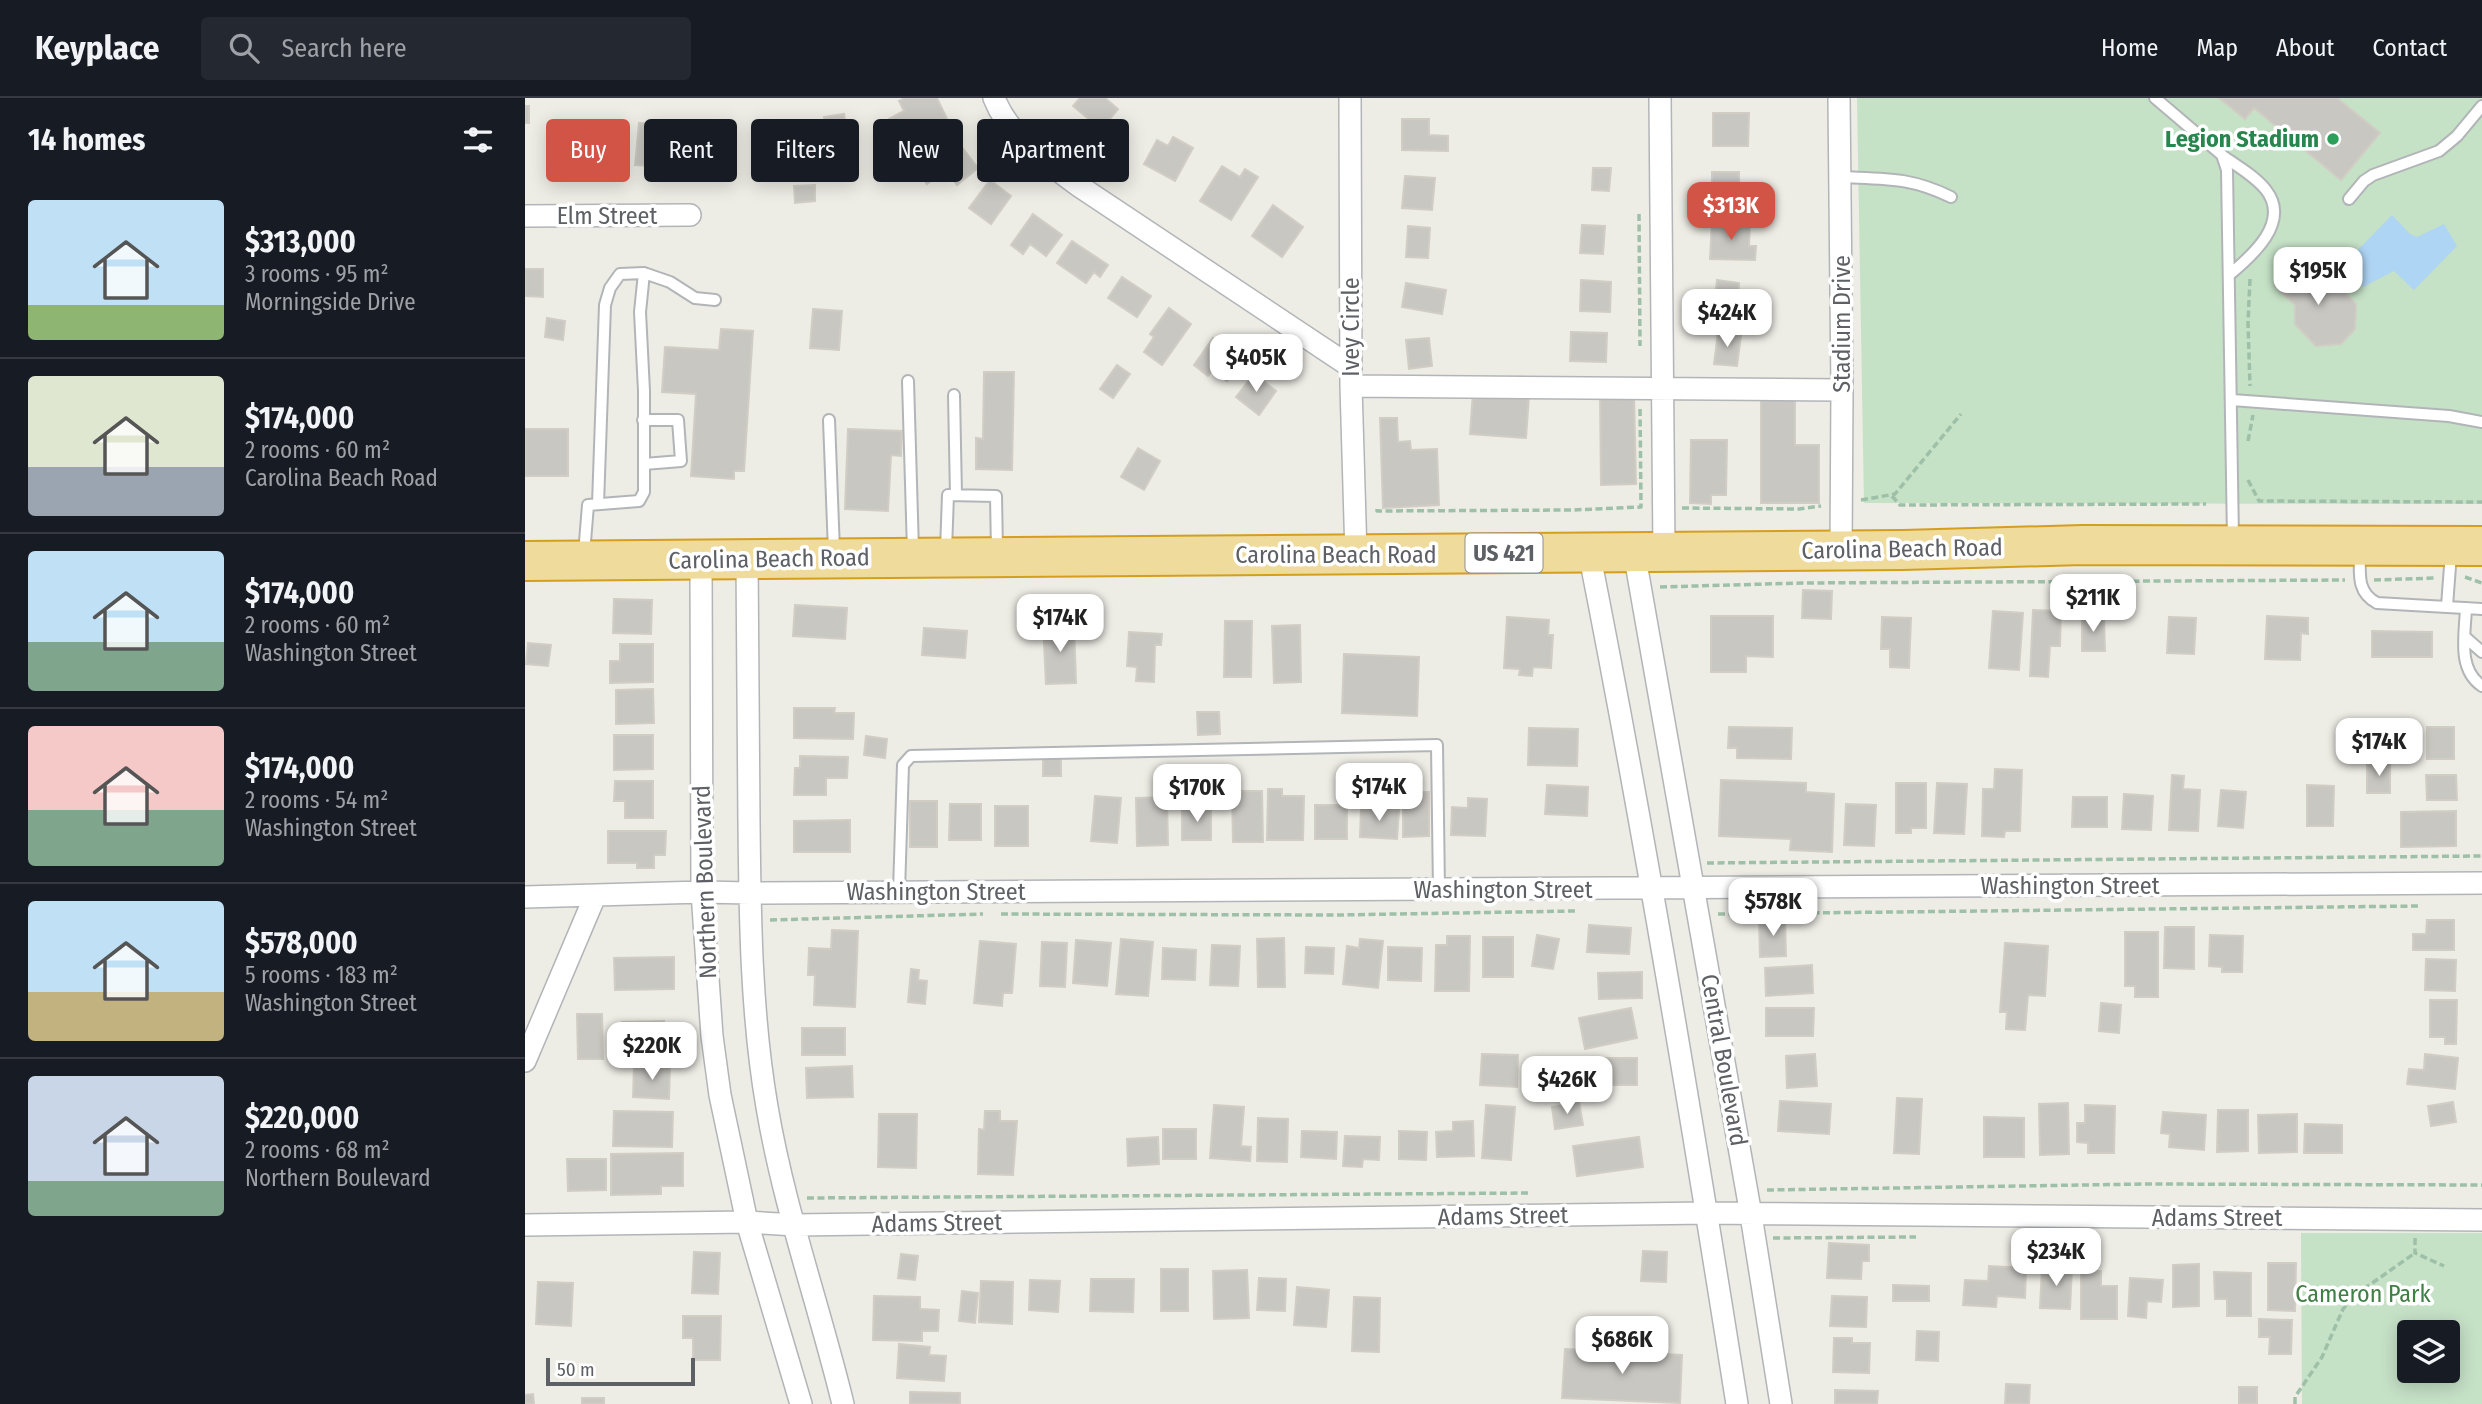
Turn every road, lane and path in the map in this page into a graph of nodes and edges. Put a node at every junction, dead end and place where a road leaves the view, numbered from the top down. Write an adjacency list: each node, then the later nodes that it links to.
1 (994, 98): 17 (street)
2 (1350, 98): 17 (street, Ivey Circle)
3 (1660, 98): 19 (street, Central Boulevard)
4 (1839, 98): 8 (street, Stadium Drive)
5 (2155, 98): 7 (lane)
6 (2482, 106): 10 (lane)
7 (2222, 155): 15 (lane); 15 (lane)
8 (1842, 177): 9 (lane); 20 (street, Stadium Drive)
9 (1951, 197)
10 (2349, 200)
11 (1639, 205): 19 (path)
12 (690, 215): 13 (street, Elm Street)
13 (525, 216)
14 (644, 273): 16 (lane); 24 (lane); 31 (lane)
15 (2229, 275): 22 (lane)
16 (715, 300)
17 (1351, 377): 19 (street); 39 (street, Ivey Circle)
18 (908, 381): 43 (lane)
19 (1650, 389): 20 (street); 34 (path); 49 (street, Central Boulevard)
20 (1842, 390): 37 (street, Stadium Drive)
21 (954, 395): 28 (lane)
22 (2232, 400): 26 (lane); 36 (lane)
23 (1961, 414): 29 (path)
24 (643, 420): 27 (lane); 27 (lane)
25 (829, 420): 40 (lane)
26 (2482, 422)
27 (644, 464): 31 (lane)
28 (956, 495): 41 (lane); 43 (lane)
29 (1892, 496): 30 (path); 32 (path)
30 (1861, 500)
31 (599, 504): 46 (lane)
32 (2206, 504)
33 (1825, 506): 35 (path)
34 (1641, 507)
35 (1680, 508)
36 (2232, 545): 37 (highway, Carolina Beach Road / US 421); 48 (highway, Carolina Beach Road / US 421)
37 (1841, 551): 49 (highway, Carolina Beach Road / US 421)
38 (1589, 552): 39 (highway, Carolina Beach Road / US 421); 49 (highway, Carolina Beach Road / US 421); 60 (street, Central Boulevard)
39 (1356, 555): 41 (highway, Carolina Beach Road / US 421)
40 (835, 557): 43 (highway, Carolina Beach Road / US 421); 45 (highway, Carolina Beach Road / US 421)
41 (997, 557): 43 (highway, Carolina Beach Road / US 421)
42 (2461, 557): 48 (highway, Carolina Beach Road / US 421); 48 (path); 50 (path); 51 (lane)
43 (930, 558)
44 (701, 559): 45 (highway, Carolina Beach Road / US 421); 46 (highway, Carolina Beach Road / US 421); 64 (street, Northern Boulevard)
45 (747, 559): 65 (street, Northern Boulevard)
46 (584, 560): 47 (highway, Carolina Beach Road / US 421)
47 (525, 561)
48 (2360, 563): 49 (path); 51 (lane)
49 (1652, 564): 61 (street, Central Boulevard)
50 (2482, 583)
51 (2447, 606): 52 (lane)
52 (2466, 608): 53 (lane); 54 (lane)
53 (2482, 609)
54 (2465, 637): 55 (lane); 56 (lane)
55 (2482, 652)
56 (2482, 686)
57 (2482, 856): 58 (path)
58 (1706, 863)
59 (2482, 883): 61 (street, Washington Street)
60 (1650, 889): 61 (street, Washington Street); 62 (street, Washington Street); 77 (street, Central Boulevard)
61 (1694, 889): 78 (street, Central Boulevard)
62 (1439, 890): 63 (street, Washington Street); 63 (lane)
63 (899, 891): 65 (street, Washington Street)
64 (702, 892): 65 (street, Washington Street); 66 (street, Washington Street); 80 (street, Northern Boulevard)
65 (750, 893): 81 (street, Northern Boulevard)
66 (595, 896): 67 (street, Washington Street); 72 (street)
67 (525, 897)
68 (2429, 906): 70 (path)
69 (1584, 910): 71 (path)
70 (1716, 914)
71 (761, 920)
72 (525, 1062)
73 (2482, 1185): 74 (path)
74 (1761, 1190)
75 (1543, 1193): 76 (path)
76 (804, 1198)
77 (1707, 1213): 78 (street, Adams Street); 81 (street, Adams Street); 90 (street, Central Boulevard)
78 (1751, 1215): 79 (street, Adams Street); 91 (street, Central Boulevard)
79 (2482, 1220)
80 (747, 1222): 81 (street, Adams Street); 82 (street, Adams Street); 88 (street, Northern Boulevard)
81 (795, 1225): 89 (street, Northern Boulevard)
82 (525, 1226)
83 (2416, 1233): 86 (path)
84 (1922, 1237): 85 (path)
85 (1773, 1249)
86 (2415, 1253): 87 (path); 92 (path)
87 (2444, 1266)
88 (801, 1404)
89 (843, 1404)
90 (1737, 1404)
91 (1781, 1404)
92 (2295, 1404)

